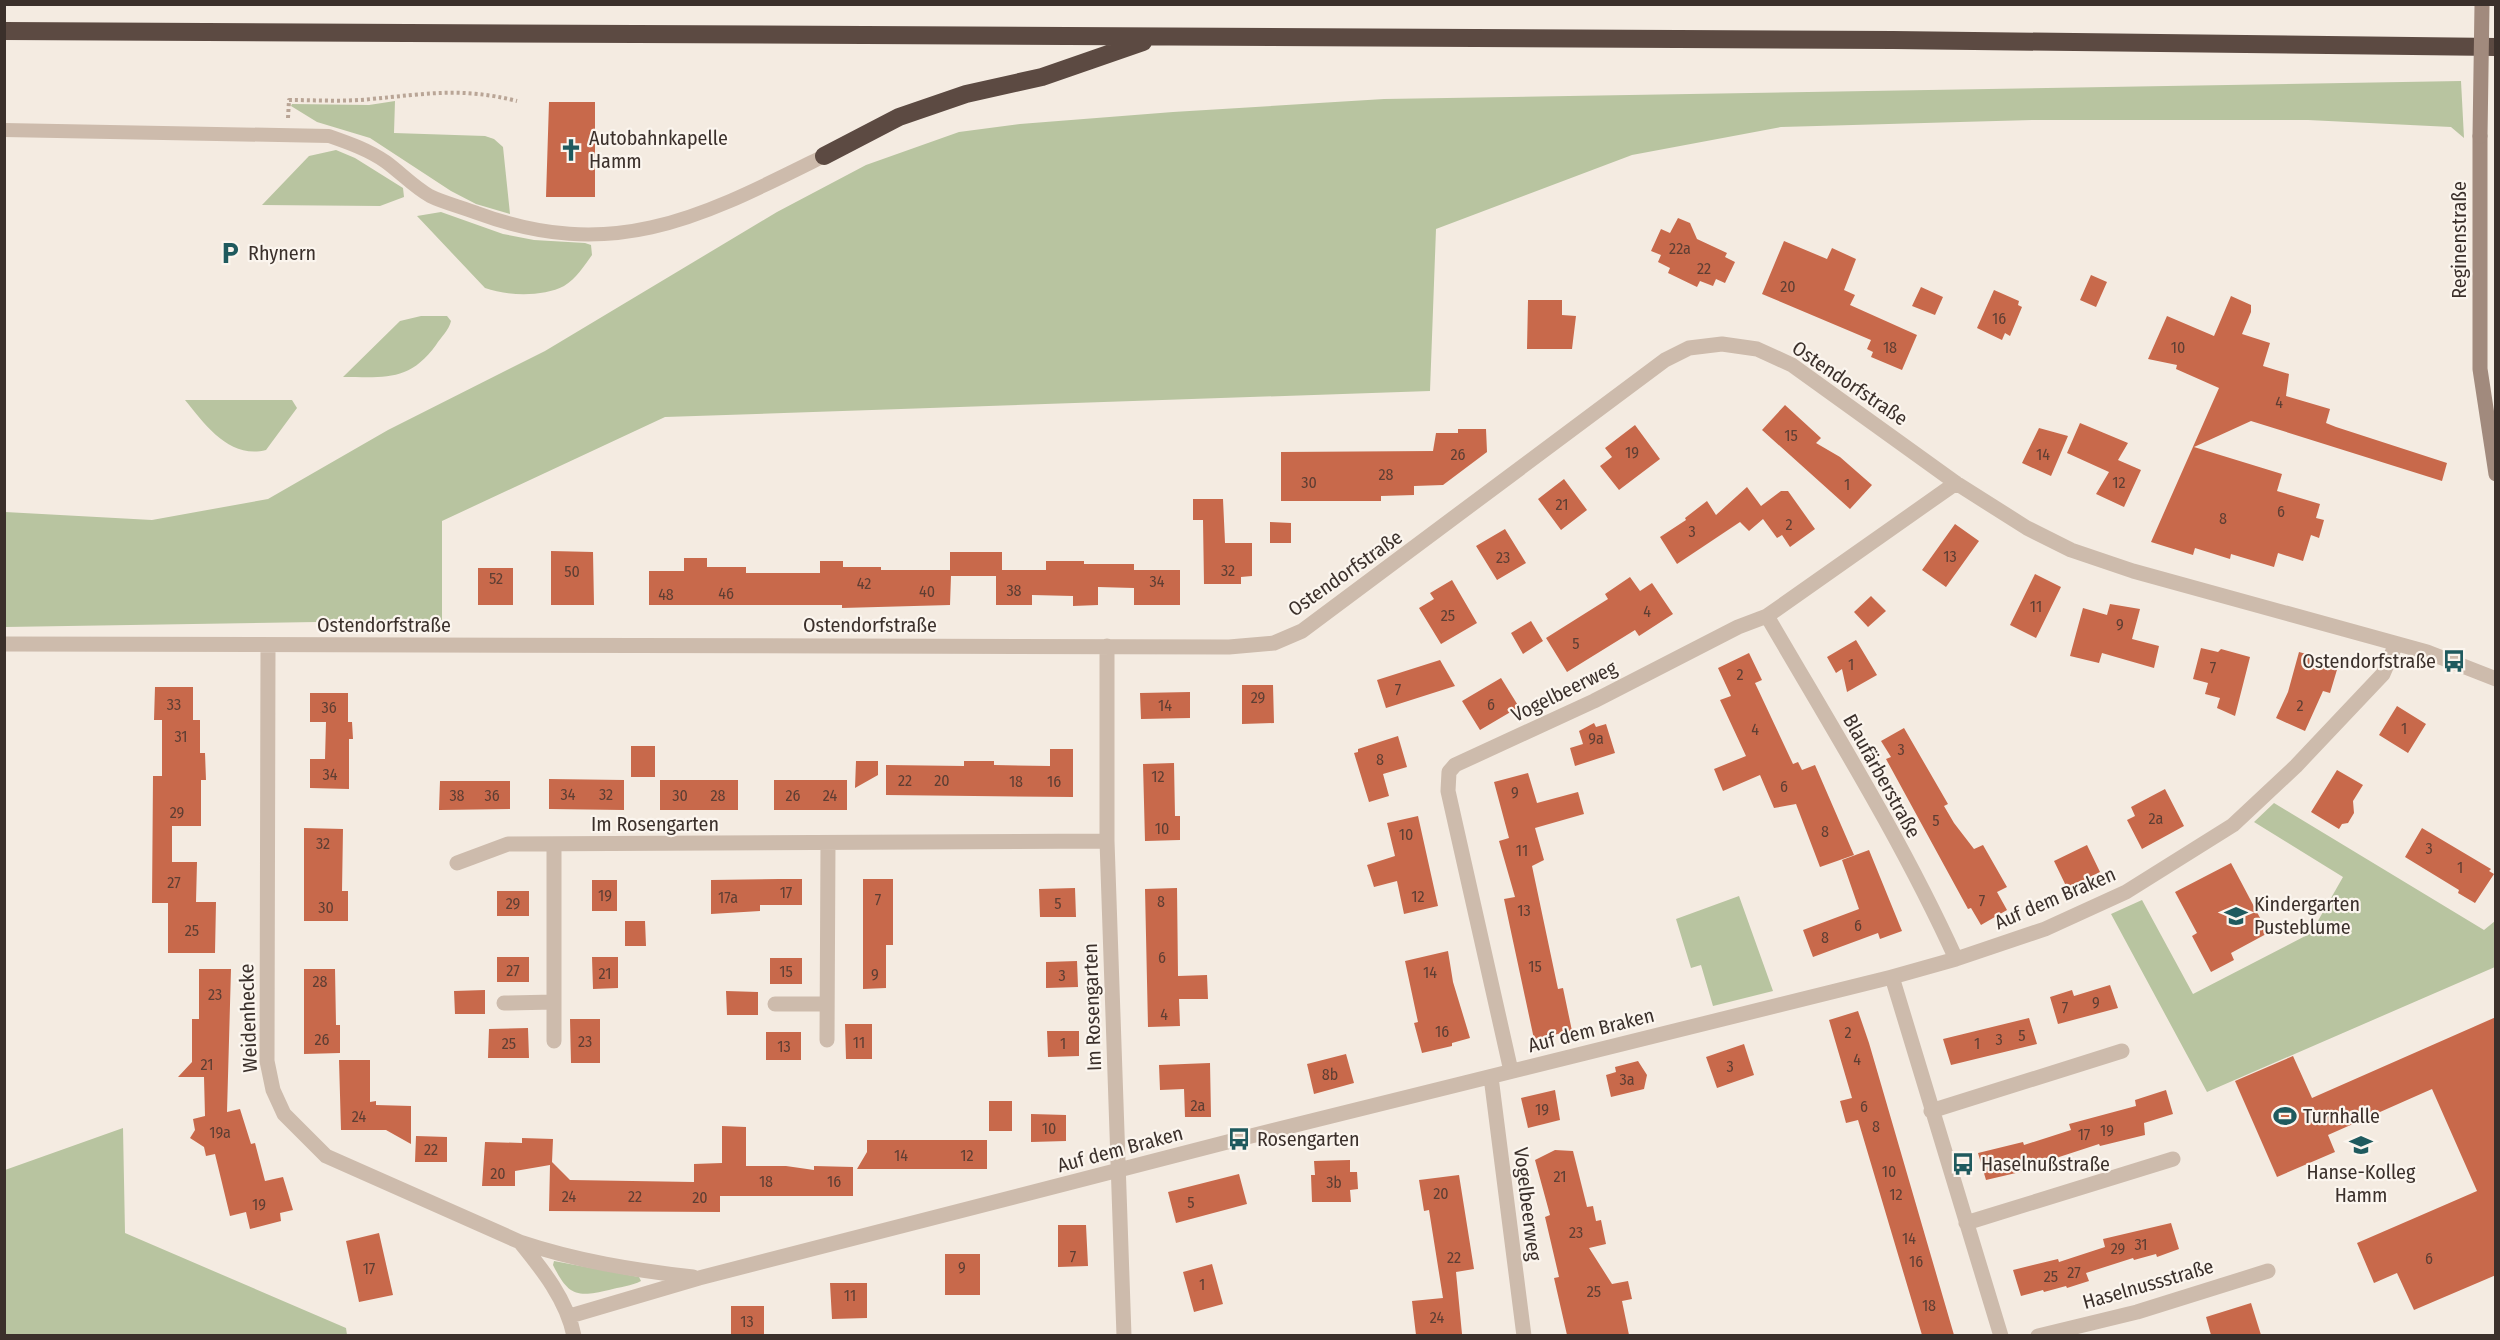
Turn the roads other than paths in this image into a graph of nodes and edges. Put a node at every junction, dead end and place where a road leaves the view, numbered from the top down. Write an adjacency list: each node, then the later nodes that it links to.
1 (2482, 4): 7 (street, Reginenstraße, bridge)
2 (4, 31): 3 (highway)
3 (1156, 38): 4 (highway); 6 (highway)
4 (2496, 46)
5 (4, 130): 6 (lane)
6 (824, 156)
7 (2496, 474)
8 (1956, 483): 9 (street, Vogelbeerweg); 11 (street, Ostendorfstraße); 13 (street, Ostendorfstraße)
9 (1767, 616): 19 (street, Blaufärberstraße); 28 (street, Vogelbeerweg)
10 (4, 644): 12 (street, Ostendorfstraße)
11 (2396, 645): 14 (street, Ostendorfstraße); 19 (street, Auf dem Braken)
12 (268, 646): 13 (street, Ostendorfstraße); 34 (street, Weidenhecke)
13 (1107, 646): 15 (street, Im Rosengarten)
14 (2496, 679)
15 (1107, 841): 16 (street, Im Rosengarten); 32 (street, Im Rosengarten)
16 (828, 843): 17 (street, Im Rosengarten); 24 (street)
17 (554, 845): 18 (street, Im Rosengarten); 21 (street)
18 (457, 863)
19 (1956, 959): 20 (street, Auf dem Braken)
20 (1892, 977): 28 (street, Auf dem Braken); 30 (street)
21 (554, 1002): 22 (street); 26 (street)
22 (504, 1004)
23 (775, 1004): 24 (street)
24 (827, 1004): 25 (street)
25 (827, 1040)
26 (554, 1041)
27 (2122, 1051): 30 (street)
28 (1511, 1071): 29 (street, Auf dem Braken)
29 (1491, 1077): 32 (street, Auf dem Braken); 41 (street, Vogelbeerweg)
30 (1931, 1111): 33 (street)
31 (2173, 1159): 33 (street)
32 (1119, 1172): 37 (street, Auf dem Braken); 40 (street, Im Rosengarten)
33 (1966, 1223): 42 (street)
34 (520, 1242): 35 (street, Weidenhecke); 38 (street, Weidenhecke)
35 (601, 1265): 37 (street, Auf dem Braken)
36 (2268, 1271): 43 (street, Haselnussstraße)
37 (699, 1278): 38 (street, Auf dem Braken)
38 (570, 1316): 39 (street, Weidenhecke)
39 (574, 1335)
40 (1124, 1335)
41 (1524, 1335)
42 (2001, 1335)
43 (2038, 1335)

